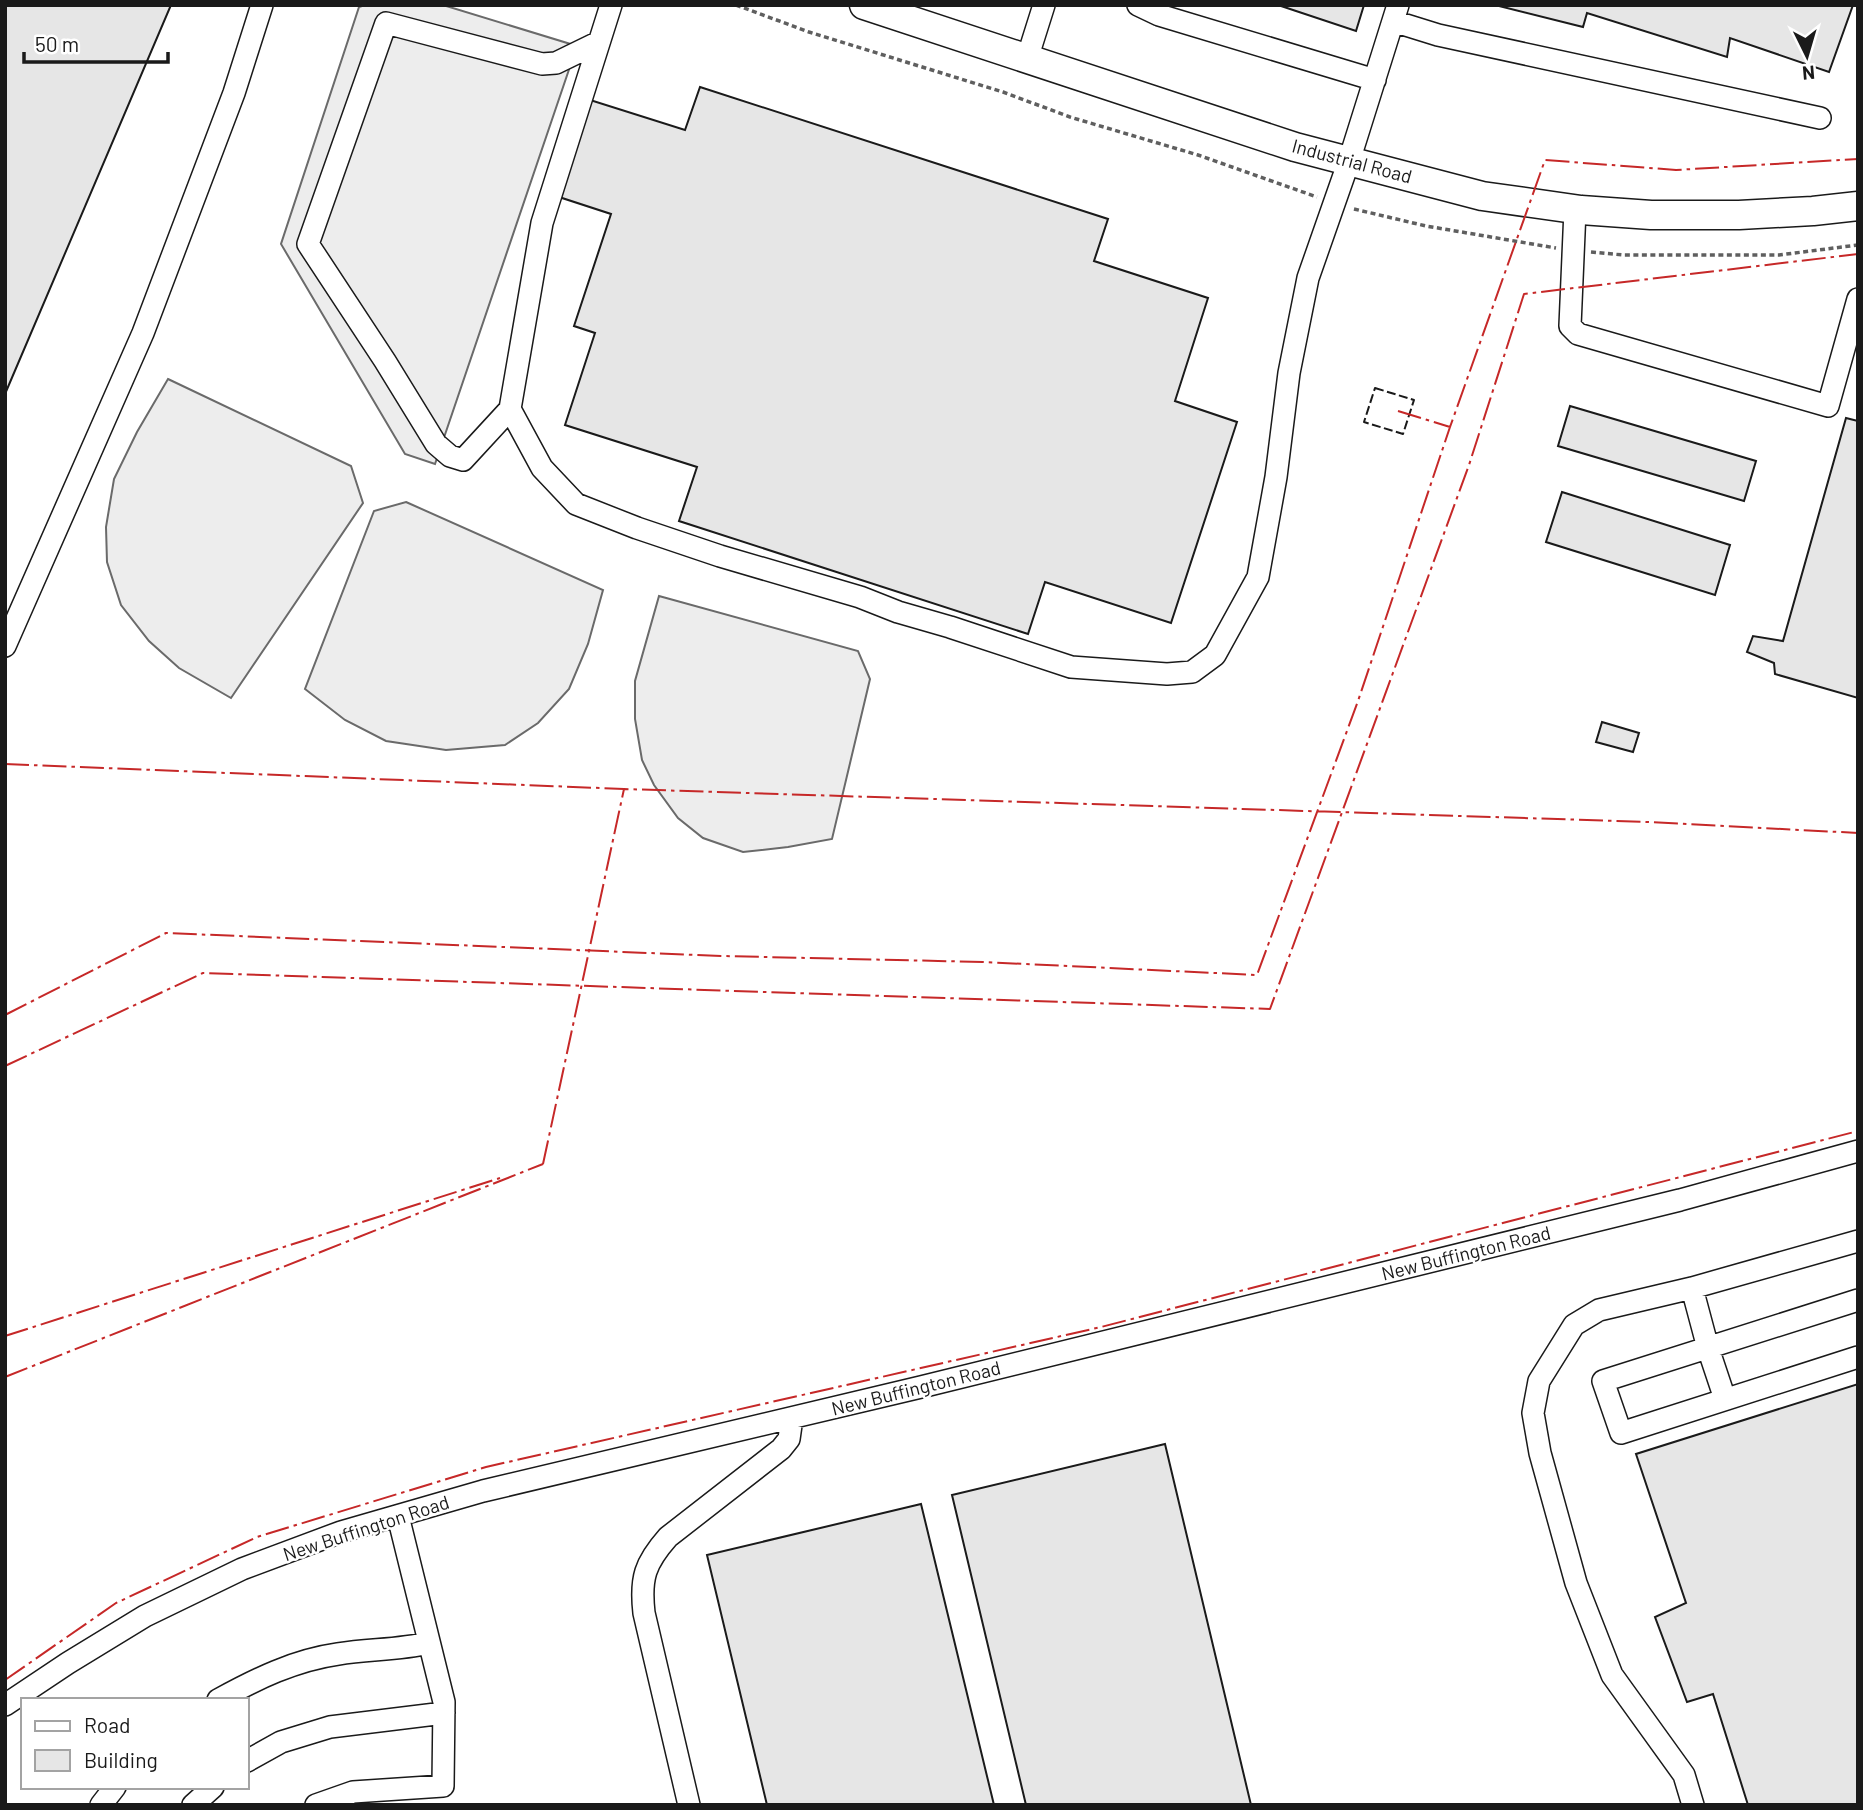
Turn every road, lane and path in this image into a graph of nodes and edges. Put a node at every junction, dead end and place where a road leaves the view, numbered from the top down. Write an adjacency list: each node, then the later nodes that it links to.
1 (262, 5): 16 (street)
2 (611, 5): 7 (street)
3 (864, 5): 8 (main road, Industrial Road)
4 (1044, 5): 8 (street)
5 (1138, 5): 9 (street)
6 (1396, 13): 9 (street); 10 (street)
7 (597, 43): 15 (street); 15 (street)
8 (1027, 59): 11 (main road, Industrial Road)
9 (1375, 80): 11 (street)
10 (1820, 118)
11 (1349, 161): 13 (main road, Industrial Road); 15 (street)
12 (1858, 206): 13 (main road, Industrial Road)
13 (1575, 210): 14 (street)
14 (1858, 299)
15 (510, 409)
16 (5, 646)
17 (1858, 1151): 24 (street, New Buffington Road)
18 (1858, 1241): 19 (street)
19 (1692, 1288): 21 (street); 38 (street)
20 (1858, 1300): 21 (street)
21 (1708, 1348): 23 (street); 23 (street)
22 (1858, 1357): 23 (street)
23 (1726, 1399)
24 (792, 1418): 25 (street, New Buffington Road); 37 (street)
25 (398, 1516): 26 (street); 28 (street, New Buffington Road)
26 (429, 1643): 27 (street); 29 (street)
27 (222, 1698)
28 (5, 1705)
29 (444, 1713): 30 (street); 33 (street)
30 (248, 1760)
31 (113, 1789): 34 (street)
32 (211, 1789): 35 (street)
33 (443, 1796): 36 (street)
34 (101, 1805)
35 (193, 1805)
36 (316, 1805)
37 (689, 1805)
38 (1693, 1805)

